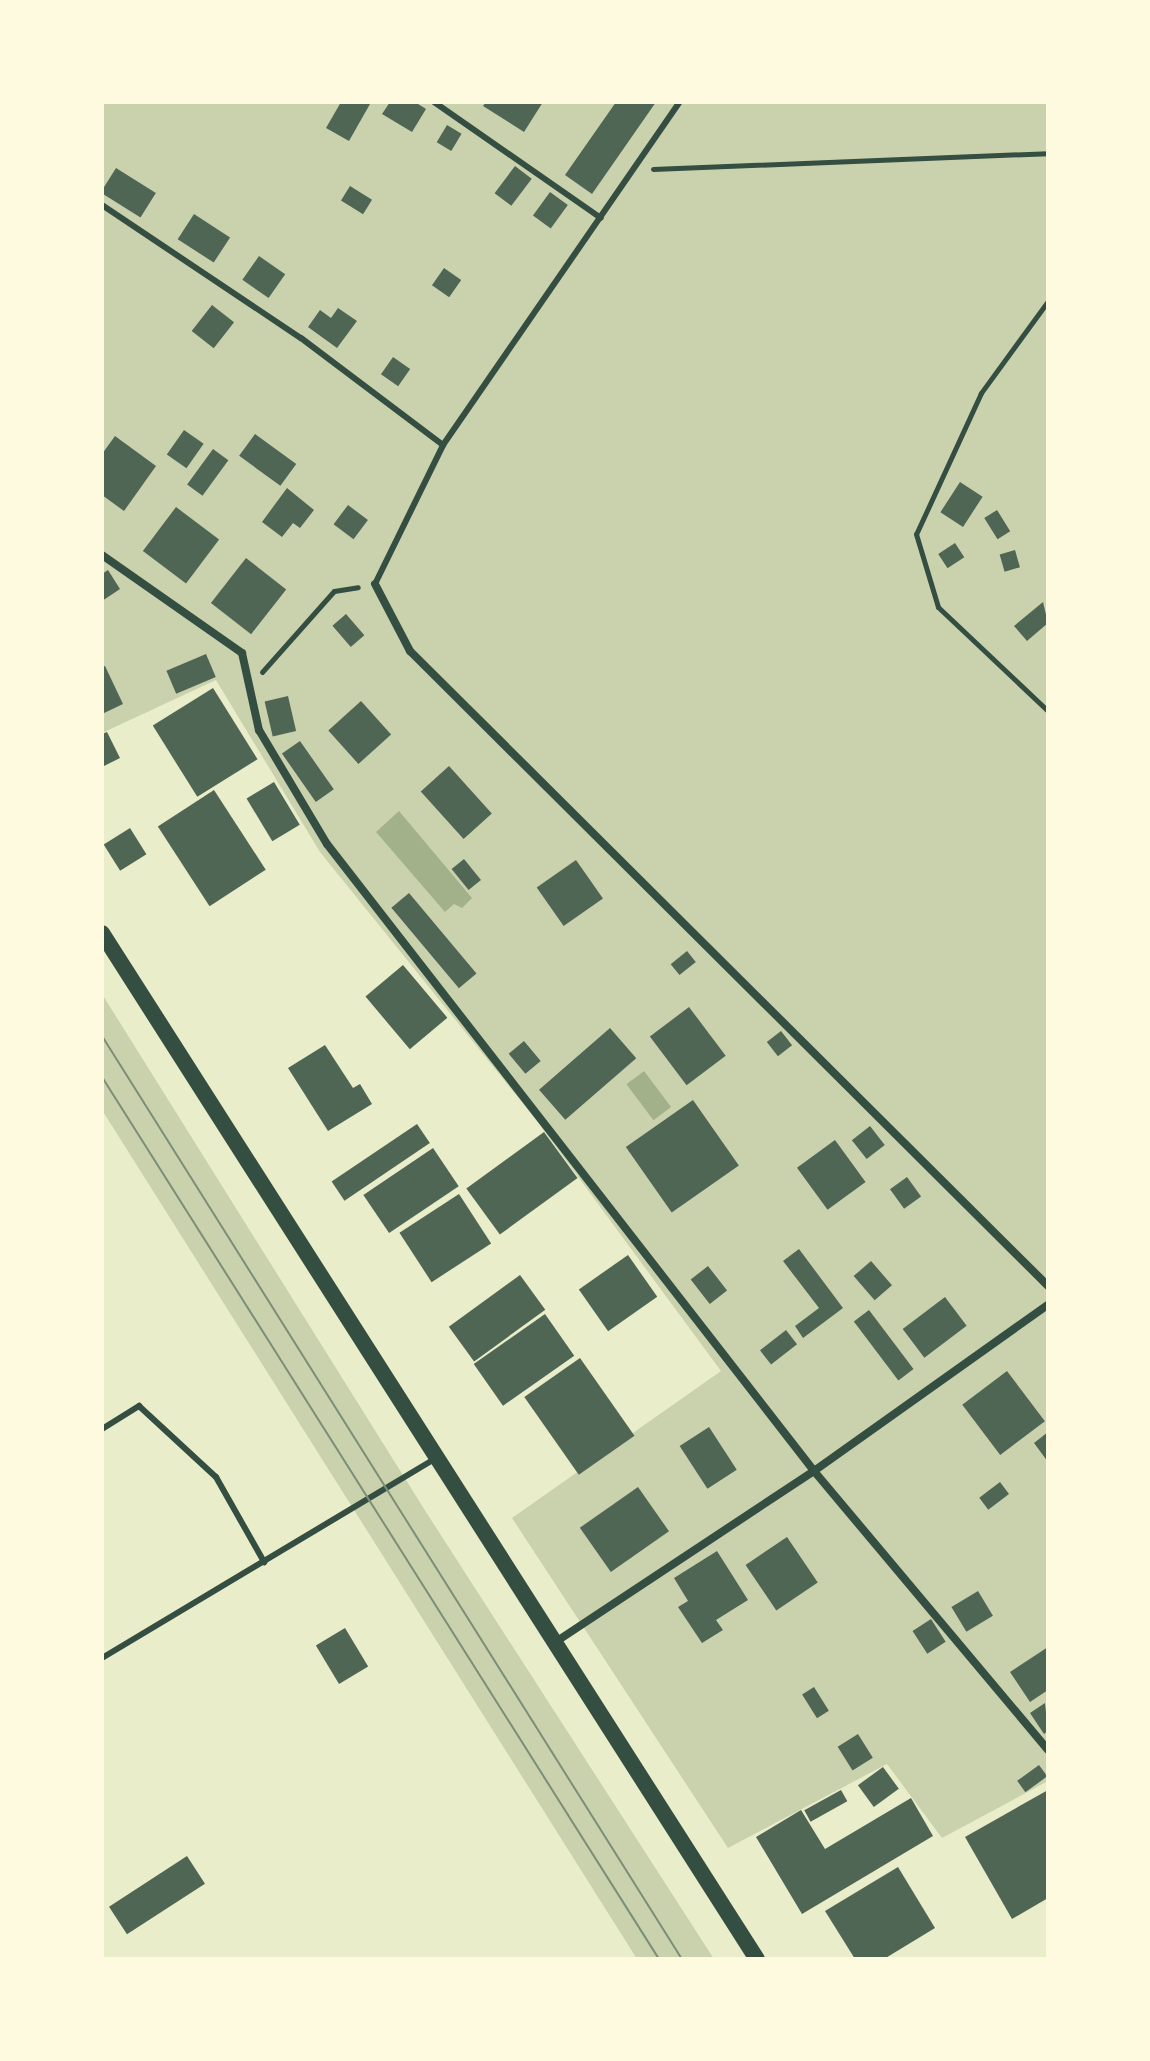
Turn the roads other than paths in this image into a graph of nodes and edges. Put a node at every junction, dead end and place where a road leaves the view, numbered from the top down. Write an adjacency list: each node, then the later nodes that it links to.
1 (434, 102): 4 (lane)
2 (680, 102): 4 (lane)
3 (102, 205): 5 (lane)
4 (601, 218): 5 (lane)
5 (443, 445): 7 (lane)
6 (102, 555): 13 (street)
7 (375, 584): 9 (street)
8 (102, 933): 12 (main road)
9 (1048, 1286)
10 (1048, 1305): 13 (street)
11 (102, 1429): 14 (lane)
12 (438, 1457): 14 (lane); 15 (main road)
13 (814, 1471): 15 (street); 17 (street)
14 (264, 1562): 16 (lane)
15 (554, 1643): 18 (main road)
16 (102, 1658)
17 (1048, 1750)
18 (757, 1959)

